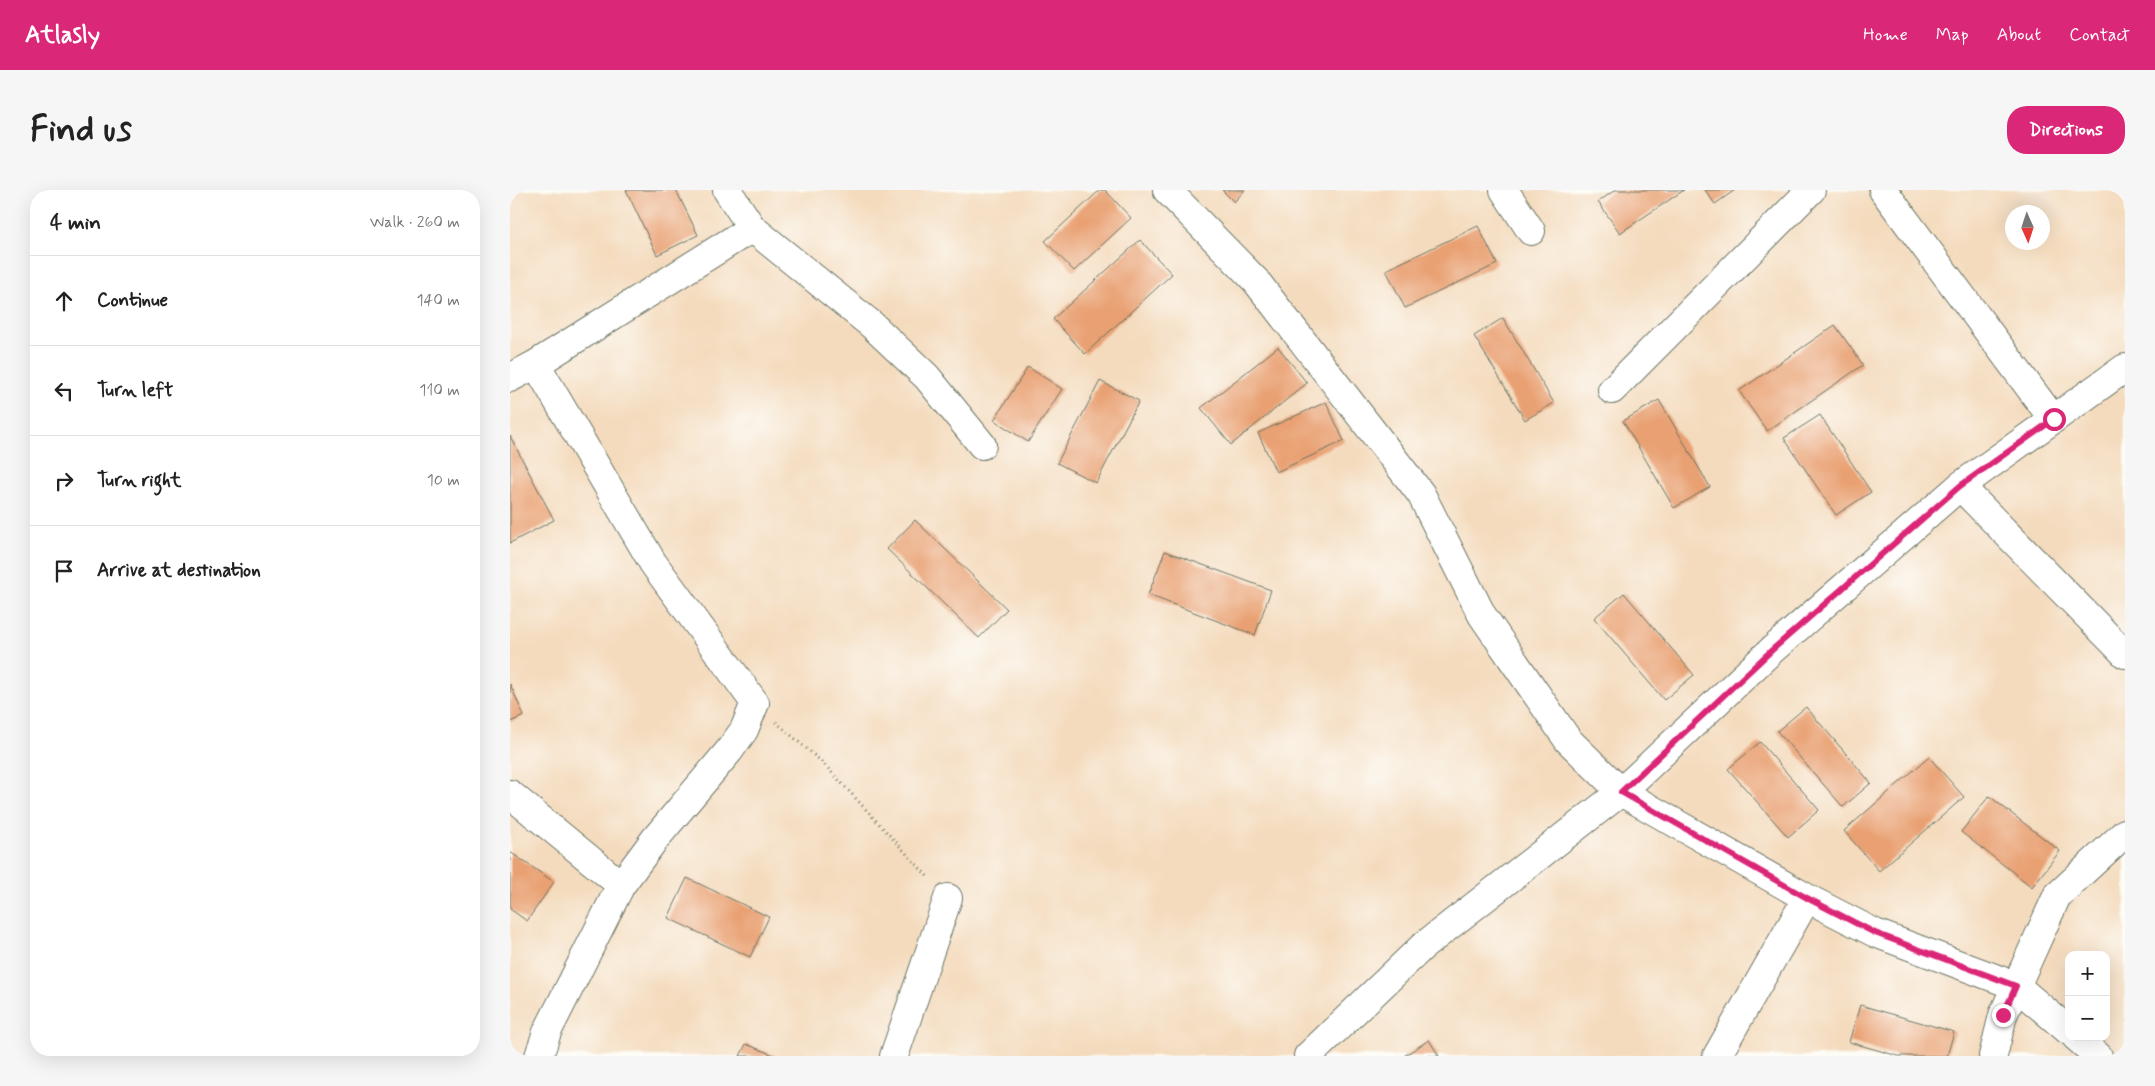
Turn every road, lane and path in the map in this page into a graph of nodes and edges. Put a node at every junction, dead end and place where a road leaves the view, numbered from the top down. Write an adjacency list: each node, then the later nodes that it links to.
1 (727, 190): 6 (street)
2 (1167, 190): 17 (street)
3 (1504, 190): 7 (street)
4 (1811, 190): 11 (street)
5 (1883, 190): 12 (street)
6 (752, 228): 8 (street); 13 (street)
7 (1531, 231)
8 (536, 364): 10 (street); 16 (street)
9 (2125, 368): 12 (street)
10 (510, 378)
11 (1612, 390)
12 (2054, 419): 14 (street)
13 (982, 445)
14 (1960, 486): 15 (street); 17 (street)
15 (2125, 654)
16 (754, 703): 20 (street); 21 (path)
17 (1621, 792): 22 (street); 28 (street)
18 (510, 794): 20 (street)
19 (2125, 833): 23 (street)
20 (621, 884): 26 (street)
21 (948, 898): 27 (street)
22 (1807, 898): 23 (street); 29 (street)
23 (2016, 986): 24 (street); 30 (street)
24 (2065, 1028)
25 (2081, 1041): 31 (street)
26 (540, 1056)
27 (894, 1056)
28 (1308, 1056)
29 (1717, 1056)
30 (1993, 1056)
31 (2098, 1056)

